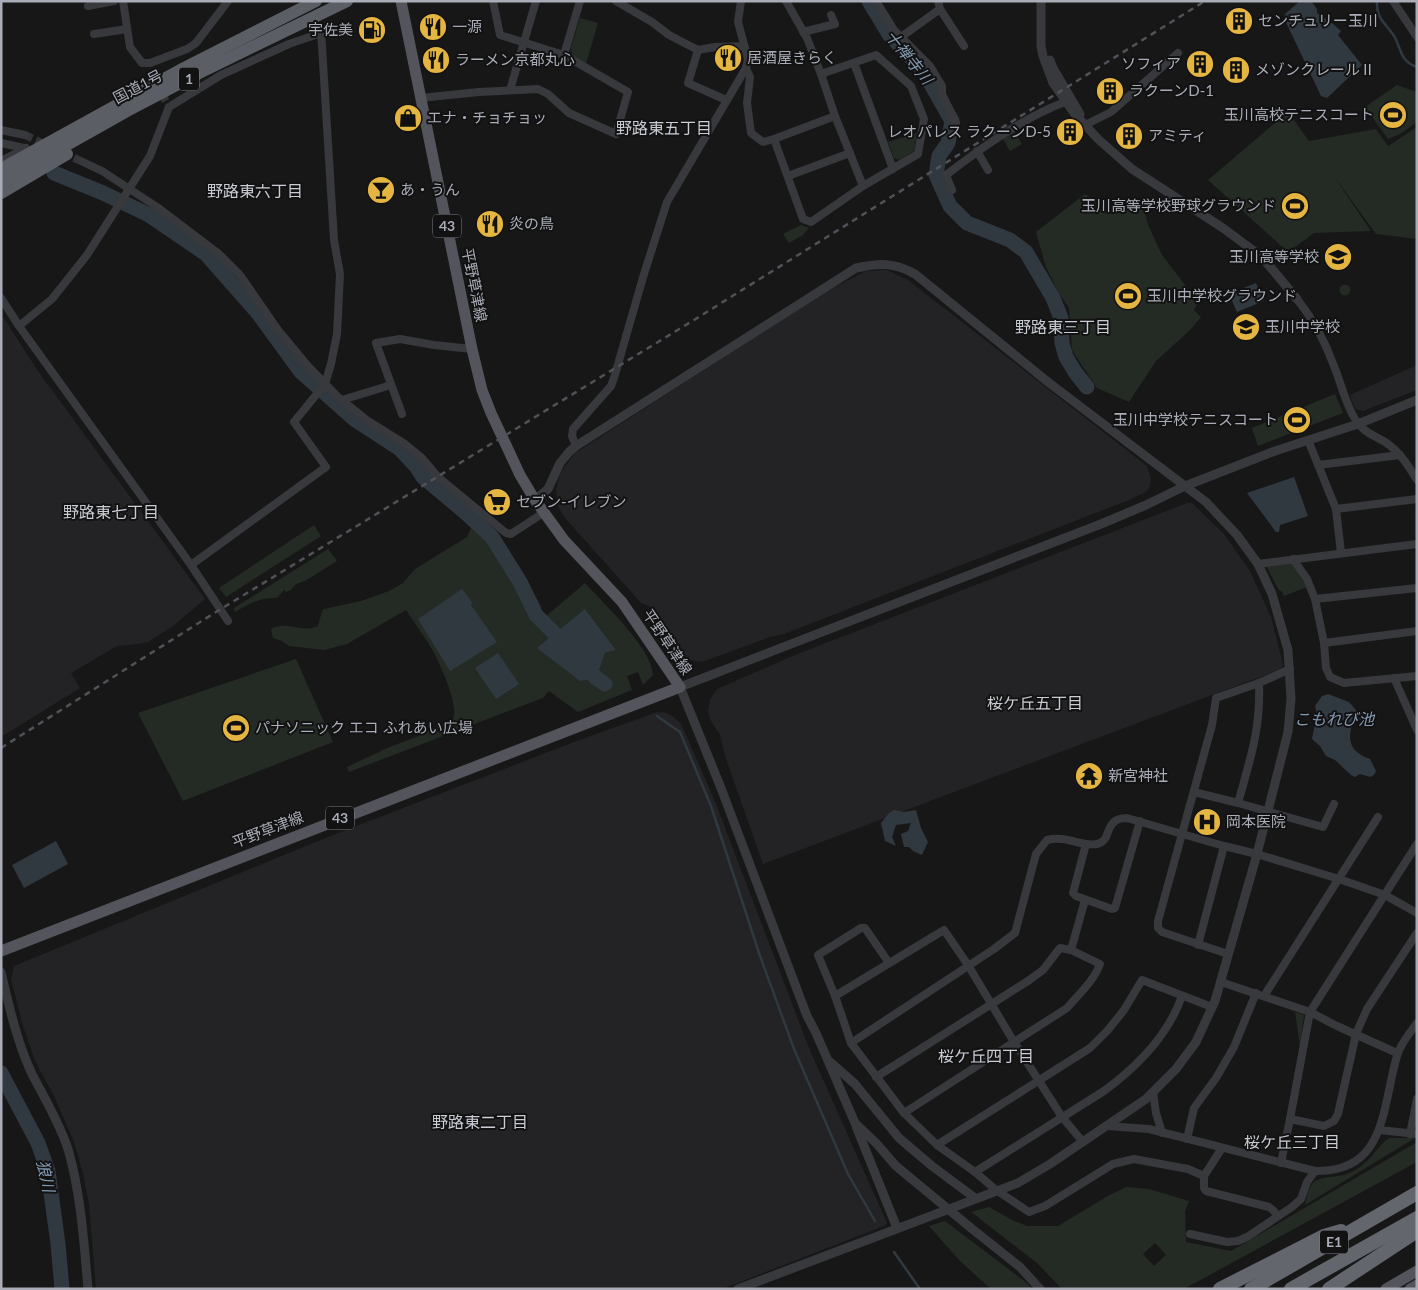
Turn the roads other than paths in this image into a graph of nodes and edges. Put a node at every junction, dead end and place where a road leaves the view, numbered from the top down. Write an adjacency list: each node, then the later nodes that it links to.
1 (114, 1): 17 (street)
2 (123, 1): 19 (street)
3 (228, 1): 31 (street)
4 (316, 1): 41 (highway, 国道1号 / 1)
5 (347, 1): 34 (highway, 国道1号 / 1)
6 (401, 1): 38 (main road, 平野草津線 / 43)
7 (493, 1): 25 (street)
8 (536, 1): 25 (street)
9 (580, 1): 30 (street)
10 (616, 1): 28 (street)
11 (741, 1): 26 (street)
12 (786, 1): 20 (street)
13 (876, 1): 23 (street)
14 (1041, 1): 22 (street)
15 (1393, 1): 24 (street)
16 (939, 5): 23 (street); 27 (street)
17 (88, 6)
18 (832, 15): 20 (street)
19 (128, 29): 21 (street); 31 (street)
20 (803, 32): 36 (street)
21 (94, 34)
22 (1041, 34): 40 (street); 43 (street)
23 (902, 37): 45 (street)
24 (1417, 37)
25 (524, 43): 30 (street); 37 (street)
26 (744, 46): 28 (street); 33 (street)
27 (964, 46)
28 (698, 50): 39 (street)
29 (1178, 54): 43 (street)
30 (564, 56): 37 (street)
31 (150, 63): 35 (street)
32 (854, 63): 36 (street); 54 (street); 54 (street)
33 (746, 68): 39 (street); 46 (street)
34 (219, 70): 41 (highway, 国道1号 / 1); 61 (street); 67 (street)
35 (152, 72)
36 (821, 74): 42 (street)
37 (510, 90): 38 (street)
38 (420, 98): 65 (main road, 平野草津線 / 43)
39 (726, 100): 73 (street)
40 (1065, 102): 43 (street); 49 (street)
41 (124, 107): 48 (highway, 国道1号 / 1); 57 (highway, 国道1号 / 1); 60 (highway)
42 (835, 116): 46 (street); 50 (street)
43 (1085, 125): 63 (street)
44 (1, 130): 48 (street)
45 (955, 132)
46 (774, 139): 56 (street)
47 (1, 143): 48 (street)
48 (24, 147): 51 (street); 53 (highway, 国道1号 / 1)
49 (977, 151): 55 (street); 59 (street)
50 (850, 153): 56 (street); 58 (street)
51 (1, 161)
52 (83, 162): 61 (street)
53 (1, 169)
54 (892, 169): 58 (street)
55 (988, 170)
56 (788, 176): 58 (street)
57 (1, 182)
58 (863, 186)
59 (952, 190)
60 (1, 193)
61 (124, 196): 64 (street); 67 (street)
62 (1, 298): 64 (street)
63 (1297, 299): 71 (street)
64 (19, 326): 86 (street)
65 (472, 349): 66 (street); 79 (main road, 平野草津線 / 43)
66 (391, 385): 68 (street); 70 (street)
67 (321, 388): 68 (street); 86 (street)
68 (342, 400): 81 (street)
69 (1417, 400): 71 (street)
70 (402, 414)
71 (1358, 424): 72 (street); 74 (street)
72 (1308, 440): 75 (street); 77 (street)
73 (576, 446): 77 (street); 79 (street)
74 (1400, 455): 75 (street); 76 (street)
75 (1318, 465): 80 (street)
76 (1417, 480)
77 (1185, 486): 85 (street); 96 (street)
78 (1417, 499): 80 (street)
79 (535, 500): 81 (main road, 平野草津線 / 43)
80 (1336, 509): 83 (street)
81 (543, 513): 96 (main road, 平野草津線 / 43)
82 (1417, 544): 83 (street)
83 (1341, 553): 84 (street)
84 (1293, 559): 85 (street); 88 (street)
85 (1258, 564): 92 (street)
86 (191, 565): 89 (street)
87 (1417, 588): 88 (street)
88 (1315, 599): 91 (street)
89 (228, 621)
90 (1417, 631): 91 (street)
91 (1324, 643): 94 (street)
92 (1290, 669): 95 (street); 101 (street)
93 (1417, 676): 94 (street)
94 (1394, 678): 97 (street)
95 (1259, 683): 98 (street); 99 (street)
96 (680, 687): 116 (main road, 平野草津線 / 43); 134 (street)
97 (1417, 730)
98 (1194, 792): 99 (street); 104 (street)
99 (1238, 803): 101 (street)
100 (1334, 804): 101 (street)
101 (1269, 811): 108 (street)
102 (1378, 816): 109 (street)
103 (1140, 821): 104 (street); 105 (street); 111 (street)
104 (1182, 833): 107 (street); 114 (street)
105 (1086, 844): 111 (street); 119 (street)
106 (1417, 844): 110 (street)
107 (1224, 846): 108 (street); 114 (street)
108 (1258, 854): 109 (street); 117 (street)
109 (1339, 879): 110 (street); 125 (street)
110 (1385, 895): 112 (street); 128 (street)
111 (1085, 900): 115 (street)
112 (1417, 913)
113 (1417, 933): 130 (street)
114 (1198, 945): 117 (street)
115 (1071, 950): 126 (street); 131 (street)
116 (1, 951)
117 (1228, 954): 121 (street)
118 (889, 963): 119 (street); 123 (street); 123 (street)
119 (968, 965): 126 (street); 132 (street)
120 (1, 972): 166 (street)
121 (1221, 982): 122 (street); 127 (street)
122 (1256, 993): 125 (street); 147 (street)
123 (835, 996): 132 (street)
124 (1182, 996): 127 (street); 136 (street); 140 (street)
125 (1264, 996): 128 (street)
126 (992, 1003): 131 (street); 135 (street)
127 (1212, 1006): 137 (street)
128 (1310, 1012): 130 (street); 141 (street)
129 (1417, 1023): 133 (street)
130 (1356, 1034): 133 (street); 141 (street)
131 (1014, 1042): 136 (street); 139 (street)
132 (851, 1043): 135 (street)
133 (1397, 1053): 144 (street)
134 (827, 1058): 142 (street); 157 (street)
135 (876, 1078): 139 (street)
136 (1039, 1079): 140 (street); 149 (street)
137 (1153, 1092): 143 (street); 145 (street)
138 (1417, 1099): 146 (street)
139 (904, 1113): 149 (street)
140 (1062, 1117): 148 (street); 153 (street)
141 (1290, 1119): 151 (street)
142 (855, 1123): 161 (street); 168 (street, bridge)
143 (1108, 1126): 145 (street); 148 (street)
144 (1379, 1130): 146 (street); 152 (street)
145 (1162, 1133): 147 (street)
146 (1413, 1134)
147 (1187, 1139): 150 (street)
148 (1083, 1142): 155 (street)
149 (937, 1145): 153 (street)
150 (1222, 1148): 151 (street); 154 (street)
151 (1281, 1163): 152 (street)
152 (1315, 1171): 158 (street)
153 (975, 1172): 155 (street)
154 (1204, 1176): 155 (street); 158 (street)
155 (996, 1190): 157 (street)
156 (1417, 1193): 160 (highway, E1)
157 (975, 1198): 161 (street)
158 (1277, 1216): 163 (street)
159 (1417, 1218): 171 (highway, E1)
160 (1373, 1220): 169 (highway); 170 (highway, E1)
161 (897, 1228): 167 (street)
162 (1417, 1231): 172 (highway)
163 (1190, 1234)
164 (1417, 1271): 173 (main road)
165 (1417, 1285): 174 (main road)
166 (88, 1289)
167 (738, 1289)
168 (1040, 1289)
169 (1220, 1289)
170 (1251, 1289)
171 (1291, 1289)
172 (1329, 1289)
173 (1386, 1289)
174 (1410, 1289)

